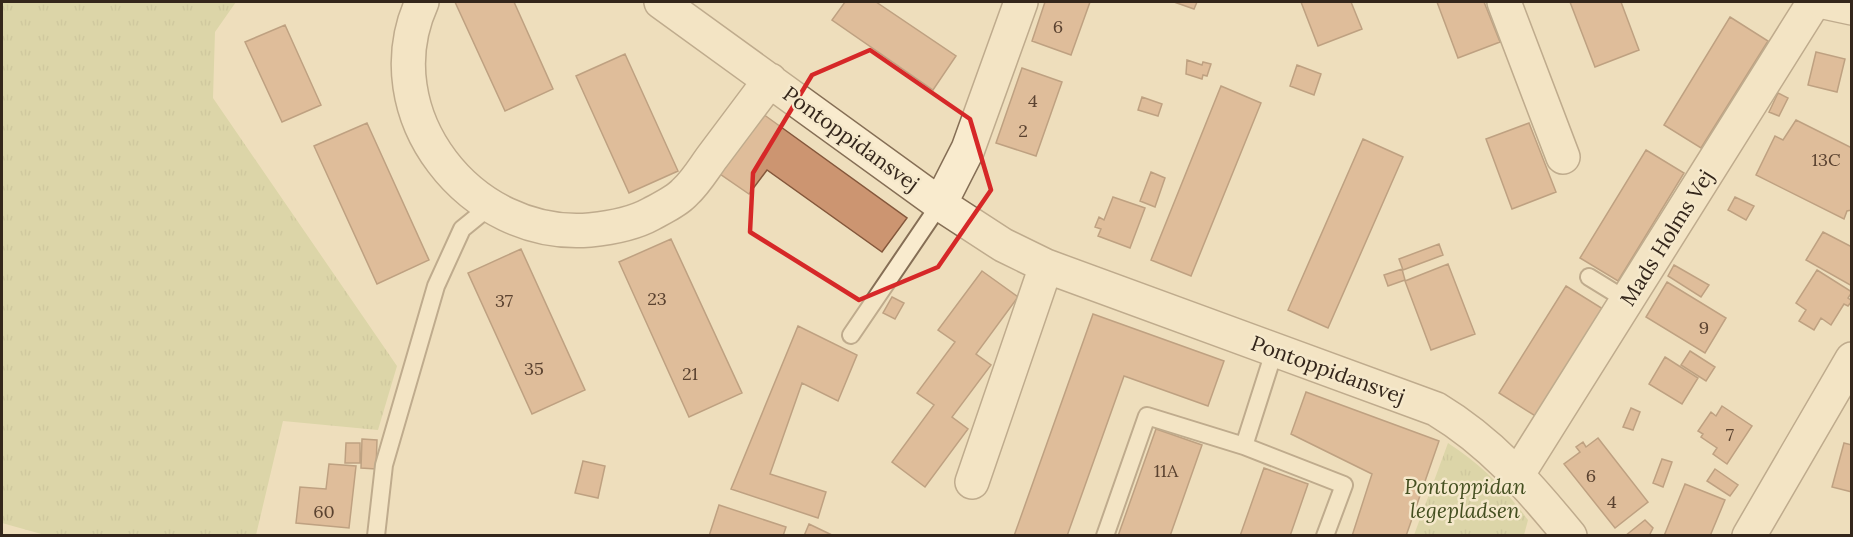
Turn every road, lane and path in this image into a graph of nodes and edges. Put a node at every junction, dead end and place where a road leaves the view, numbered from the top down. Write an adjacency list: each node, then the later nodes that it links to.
1 (422, 2): 11 (street)
2 (662, 2): 8 (street, Pontoppidansvej)
3 (1021, 2): 10 (street)
4 (1504, 2): 9 (street)
5 (1814, 2): 14 (street, Mads Holms Vej)
6 (1824, 2): 7 (street)
7 (1851, 8)
8 (770, 80): 10 (street, Pontoppidansvej); 11 (street)
9 (1563, 157)
10 (940, 204): 12 (street, Pontoppidansvej); 15 (lane)
11 (489, 207): 21 (lane)
12 (1046, 266): 16 (street, Pontoppidansvej); 20 (street)
13 (1589, 277): 14 (lane)
14 (1628, 301): 19 (street, Mads Holms Vej)
15 (851, 335)
16 (1275, 352): 18 (lane); 19 (street, Pontoppidansvej)
17 (1851, 359): 25 (street)
18 (1244, 446): 22 (lane); 23 (lane)
19 (1518, 474): 24 (street, Pontoppidansvej)
20 (972, 482)
21 (376, 536)
22 (1105, 536)
23 (1325, 536)
24 (1570, 536)
25 (1749, 536)

